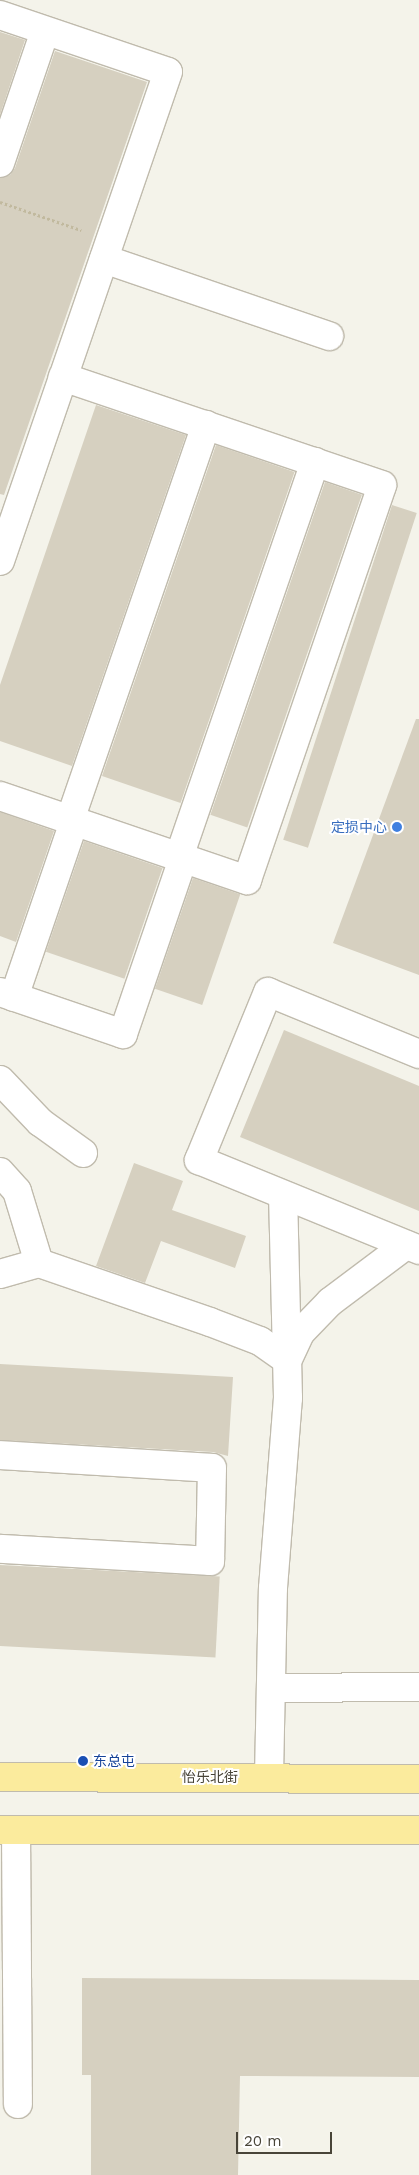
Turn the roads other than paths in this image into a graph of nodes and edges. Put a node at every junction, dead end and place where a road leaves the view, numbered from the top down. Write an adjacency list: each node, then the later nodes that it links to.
1 (0, 15): 2 (street)
2 (45, 31): 3 (street); 4 (street)
3 (0, 163)
4 (107, 249): 5 (street); 6 (street)
5 (329, 336)
6 (63, 377): 7 (street); 9 (street)
7 (206, 425): 8 (street); 11 (street)
8 (315, 462): 12 (street); 12 (street)
9 (0, 560)
10 (0, 796): 11 (street)
11 (72, 821): 12 (street); 13 (street)
12 (181, 858): 13 (street)
13 (7, 994)
14 (419, 1054): 18 (street)
15 (0, 1080): 16 (street)
16 (83, 1153)
17 (0, 1172): 20 (street)
18 (283, 1194): 19 (street); 22 (street)
19 (412, 1248): 22 (street)
20 (39, 1263): 21 (street); 22 (street)
21 (0, 1274)
22 (287, 1360): 26 (street)
23 (0, 1455): 24 (street)
24 (0, 1549)
25 (419, 1687): 26 (street)
26 (270, 1688): 27 (street)
27 (269, 1776): 28 (main road, 怡乐北街); 29 (main road, 怡乐北街)
28 (0, 1777)
29 (419, 1778)
30 (8, 1830): 31 (main road); 32 (street)
31 (419, 1830)
32 (18, 2104)

